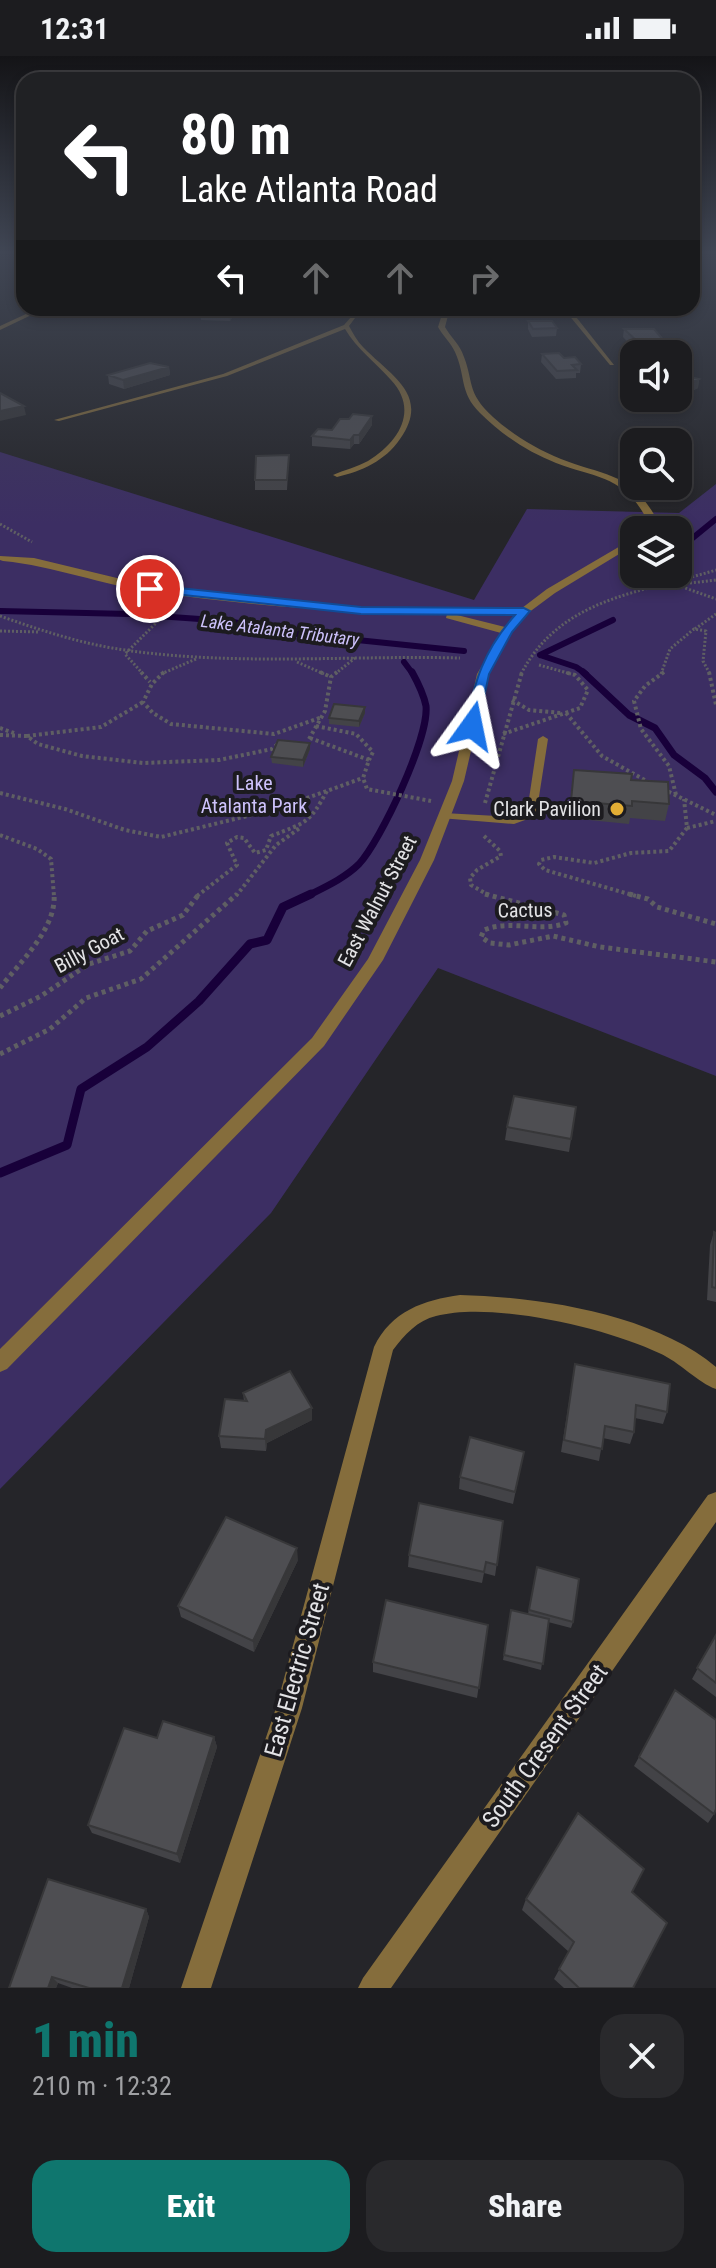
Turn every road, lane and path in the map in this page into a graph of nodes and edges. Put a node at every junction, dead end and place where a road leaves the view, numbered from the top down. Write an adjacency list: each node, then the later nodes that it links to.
1 (304, 343): 6 (lane)
2 (357, 343): 7 (lane)
3 (452, 343): 8 (street)
4 (595, 343): 5 (street)
5 (612, 364)
6 (57, 420)
7 (337, 475)
8 (650, 516)
9 (620, 549): 20 (street, East Walnut Street)
10 (1, 556): 19 (street)
11 (716, 570): 12 (path)
12 (692, 578)
13 (716, 580): 14 (path)
14 (692, 582)
15 (658, 588): 36 (path)
16 (686, 588): 17 (path)
17 (716, 599)
18 (165, 611): 27 (path)
19 (413, 611): 20 (street); 25 (street)
20 (524, 611): 25 (street, East Walnut Street)
21 (716, 614): 23 (path)
22 (0, 616): 26 (path)
23 (694, 629): 33 (path); 53 (path)
24 (0, 631): 26 (path)
25 (507, 631): 57 (street, East Walnut Street)
26 (46, 632): 27 (path)
27 (128, 650): 28 (path); 35 (path)
28 (200, 657): 31 (path); 35 (path)
29 (356, 657): 30 (path); 31 (path); 34 (path)
30 (460, 658)
31 (284, 660): 34 (path)
32 (539, 665): 39 (path)
33 (713, 675): 38 (path)
34 (331, 677): 40 (path)
35 (150, 682): 37 (path)
36 (512, 700): 39 (path); 56 (path)
37 (143, 702): 43 (path); 45 (path)
38 (716, 705)
39 (566, 713): 53 (path)
40 (322, 717): 41 (path); 43 (path)
41 (316, 726): 46 (path); 49 (path)
42 (0, 728): 45 (path)
43 (274, 734): 45 (path)
44 (0, 735): 45 (path)
45 (27, 736)
46 (310, 738): 48 (path); 49 (path)
47 (543, 739): 58 (lane)
48 (305, 745)
49 (369, 760): 50 (path)
50 (363, 778): 51 (path); 55 (path)
51 (328, 789): 52 (path); 60 (path, Billy Goat)
52 (0, 793)
53 (676, 795): 54 (path)
54 (684, 799): 59 (path); 61 (path)
55 (421, 800)
56 (485, 803)
57 (444, 816): 58 (lane); 68 (street, East Walnut Street)
58 (473, 818): 64 (path, Cactus)
59 (716, 818): 61 (path)
60 (306, 823): 66 (path, Billy Goat); 67 (path, Billy Goat)
61 (687, 828): 63 (path)
62 (0, 835): 65 (path, Billy Goat)
63 (716, 924)
64 (716, 962)
65 (0, 988)
66 (0, 1016)
67 (0, 1054)
68 (0, 1363)
69 (716, 1380): 71 (street, East Electric Street)
70 (716, 1503): 72 (street, South Cresent Street)
71 (196, 1988)
72 (373, 1988)

